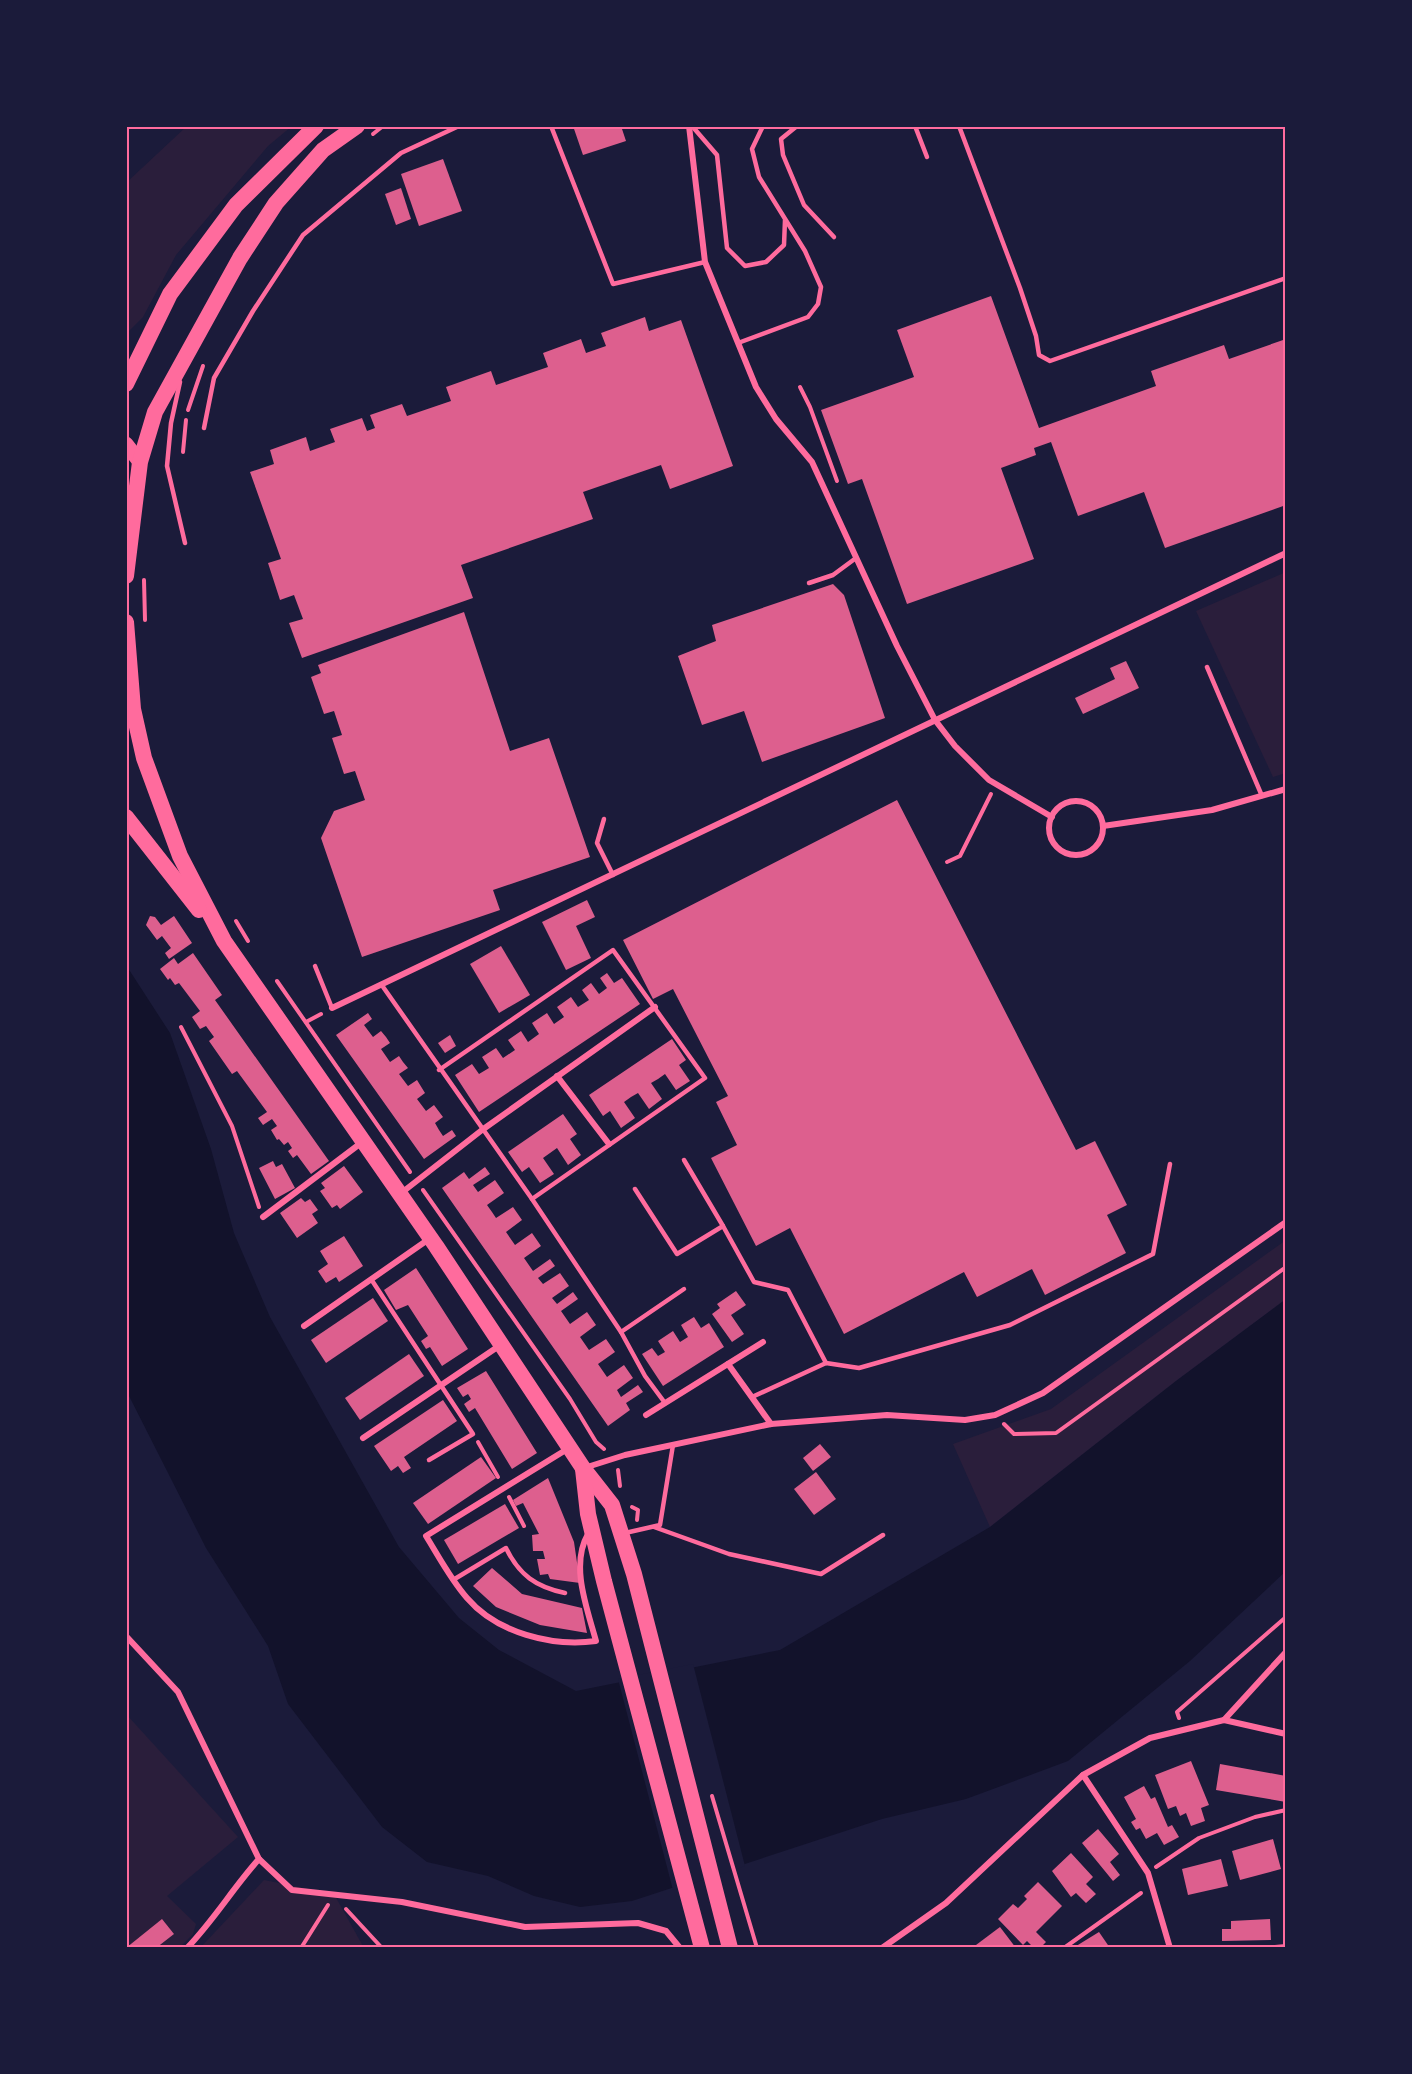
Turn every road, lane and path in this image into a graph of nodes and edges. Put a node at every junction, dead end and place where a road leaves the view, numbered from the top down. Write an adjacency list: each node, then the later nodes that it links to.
1 (316, 126): 16 (highway)
2 (357, 126): 17 (highway)
3 (459, 126): 19 (lane)
4 (551, 126): 13 (lane)
5 (691, 126): 11 (lane); 13 (street)
6 (763, 126): 11 (lane)
7 (797, 126): 12 (lane)
8 (915, 126): 10 (lane)
9 (959, 126): 14 (lane)
10 (927, 157)
11 (785, 218): 15 (lane)
12 (834, 237)
13 (705, 262): 15 (street)
14 (1286, 278)
15 (738, 343): 24 (street)
16 (131, 360): 18 (highway)
17 (181, 361): 21 (highway); 22 (lane)
18 (126, 384)
19 (204, 428)
20 (126, 444): 21 (main road)
21 (140, 462): 25 (highway)
22 (185, 543)
23 (1286, 553): 31 (street)
24 (856, 558): 27 (lane); 31 (street)
25 (126, 576)
26 (144, 576): 29 (path)
27 (808, 583)
28 (126, 622): 42 (highway)
29 (146, 624)
30 (1207, 667): 34 (lane)
31 (935, 720): 32 (street); 40 (street)
32 (996, 783): 36 (street); 39 (path)
33 (1286, 789): 34 (street)
34 (1262, 796): 38 (street)
35 (126, 817): 42 (highway)
36 (1052, 818): 38 (street); 38 (street)
37 (604, 819): 40 (lane)
38 (1103, 826)
39 (947, 862)
40 (613, 875): 46 (street)
41 (236, 920): 43 (path)
42 (224, 941): 53 (highway)
43 (254, 950)
44 (315, 966): 48 (lane)
45 (273, 977): 57 (path)
46 (381, 984): 48 (street); 50 (lane)
47 (655, 1007): 50 (lane); 51 (street); 54 (lane)
48 (332, 1008)
49 (181, 1027): 61 (path)
50 (439, 1070): 52 (lane)
51 (557, 1076): 52 (street); 54 (street)
52 (482, 1130): 57 (street); 60 (lane)
53 (361, 1143): 59 (highway); 61 (street)
54 (609, 1144): 60 (lane)
55 (684, 1160): 63 (lane)
56 (1170, 1164): 72 (lane)
57 (417, 1181): 59 (street); 84 (path)
58 (635, 1189): 63 (lane)
59 (399, 1194): 64 (highway)
60 (532, 1199): 69 (lane)
61 (263, 1217)
62 (1286, 1222): 78 (street)
63 (723, 1226): 72 (lane)
64 (430, 1238): 66 (street); 71 (highway)
65 (1286, 1267): 79 (path)
66 (371, 1280): 68 (street); 74 (lane)
67 (684, 1289): 69 (lane)
68 (304, 1326)
69 (621, 1332): 76 (lane)
70 (763, 1342): 73 (street)
71 (502, 1344): 74 (street); 82 (highway)
72 (826, 1363): 75 (lane)
73 (728, 1364): 75 (street); 76 (street)
74 (440, 1384): 80 (street); 83 (lane)
75 (752, 1397): 78 (street)
76 (665, 1403): 77 (street)
77 (646, 1415)
78 (771, 1424): 81 (street)
79 (1014, 1434)
80 (363, 1438)
81 (673, 1445): 84 (street); 86 (lane)
82 (571, 1447): 85 (highway); 90 (street)
83 (429, 1460)
84 (612, 1460): 85 (street)
85 (583, 1468): 87 (highway); 88 (highway)
86 (654, 1527): 88 (lane); 89 (lane)
87 (592, 1528): 90 (street); 111 (highway)
88 (622, 1534): 112 (highway)
89 (883, 1535)
90 (453, 1580): 91 (lane)
91 (565, 1593)
92 (1286, 1617): 96 (path)
93 (126, 1636): 100 (street)
94 (1286, 1652): 95 (street)
95 (1224, 1720): 96 (street); 97 (street)
96 (1182, 1730): 98 (street)
97 (1286, 1734)
98 (1083, 1774): 101 (street); 114 (street)
99 (1286, 1810): 101 (path)
100 (259, 1859): 104 (street); 107 (street)
101 (1148, 1873): 103 (street)
102 (738, 1883): 113 (path)
103 (1152, 1886): 105 (street); 115 (path)
104 (334, 1894): 108 (path); 109 (path); 110 (street)
105 (1167, 1947)
106 (1286, 1947): 116 (street)
107 (187, 1948)
108 (301, 1948)
109 (382, 1948)
110 (680, 1948)
111 (702, 1948)
112 (730, 1948)
113 (757, 1948)
114 (882, 1948)
115 (1064, 1948)
116 (1275, 1948)

